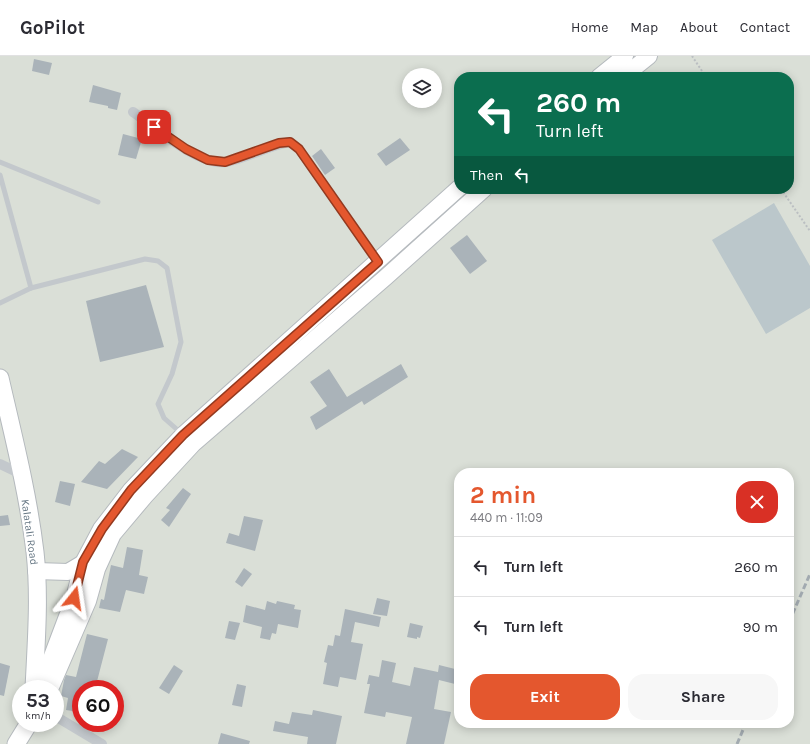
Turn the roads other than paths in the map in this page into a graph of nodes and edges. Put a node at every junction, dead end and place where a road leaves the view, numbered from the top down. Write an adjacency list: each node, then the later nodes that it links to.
1 (626, 56): 3 (main road)
2 (649, 56): 4 (main road)
3 (605, 72)
4 (629, 72)
5 (133, 112): 11 (street)
6 (0, 162): 10 (lane)
7 (0, 175): 12 (lane)
8 (454, 193): 11 (main road)
9 (478, 194): 22 (main road)
10 (98, 202)
11 (378, 262): 15 (main road)
12 (31, 288): 13 (lane); 15 (lane)
13 (0, 303)
14 (0, 378): 17 (highway, Kalatali Road)
15 (183, 435): 18 (main road)
16 (0, 464): 17 (street)
17 (21, 474): 19 (highway, Kalatali Road)
18 (83, 562): 19 (main road); 21 (main road)
19 (36, 571): 20 (highway, Kalatali Road)
20 (34, 680)
21 (42, 680)
22 (54, 680)
23 (64, 721): 28 (street)
24 (23, 732): 26 (highway)
25 (29, 732): 27 (highway)
26 (16, 744)
27 (28, 744)
28 (102, 744)

